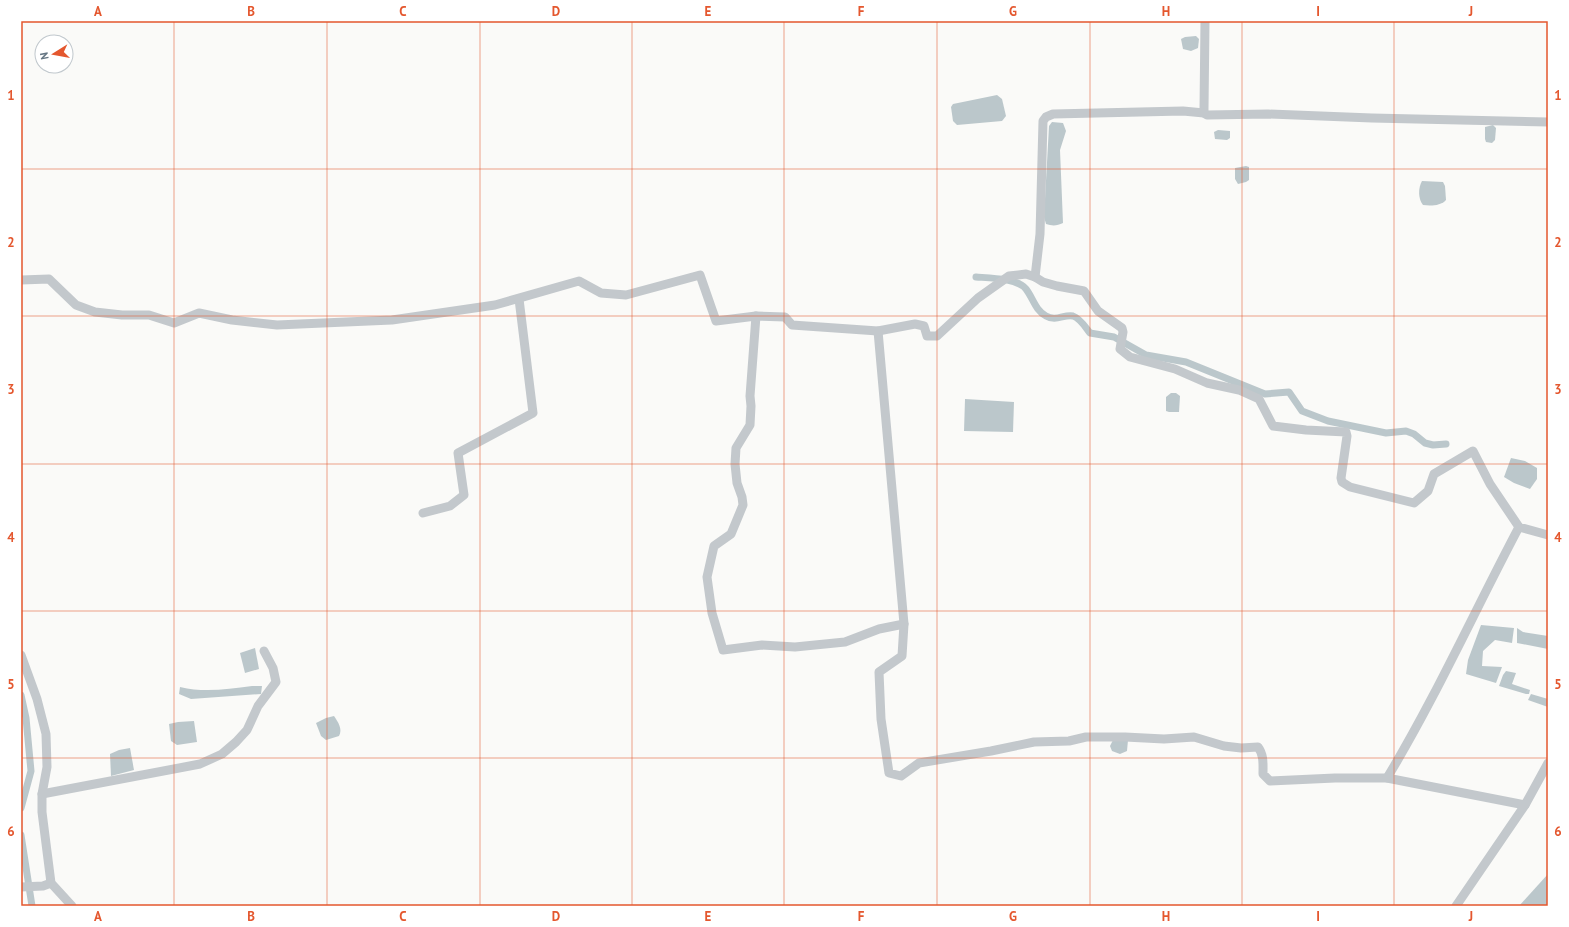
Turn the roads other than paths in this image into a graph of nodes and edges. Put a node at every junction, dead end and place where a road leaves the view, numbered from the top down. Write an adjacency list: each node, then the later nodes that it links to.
1 (1205, 21): 2 (street)
2 (1204, 113): 3 (street); 4 (street)
3 (1548, 122)
4 (1035, 276): 8 (street); 10 (street)
5 (21, 280): 6 (street)
6 (519, 299): 7 (street); 9 (street)
7 (756, 316): 8 (street); 12 (street)
8 (878, 331): 12 (street)
9 (423, 513)
10 (1519, 526): 11 (street); 16 (street)
11 (1548, 535)
12 (904, 624): 16 (street)
13 (264, 651): 17 (street)
14 (21, 655): 17 (street)
15 (1548, 763): 18 (street)
16 (1387, 778): 18 (street)
17 (42, 794): 19 (street)
18 (1524, 805): 22 (street)
19 (47, 885): 20 (street); 21 (street)
20 (23, 888)
21 (72, 906)
22 (1456, 906)

